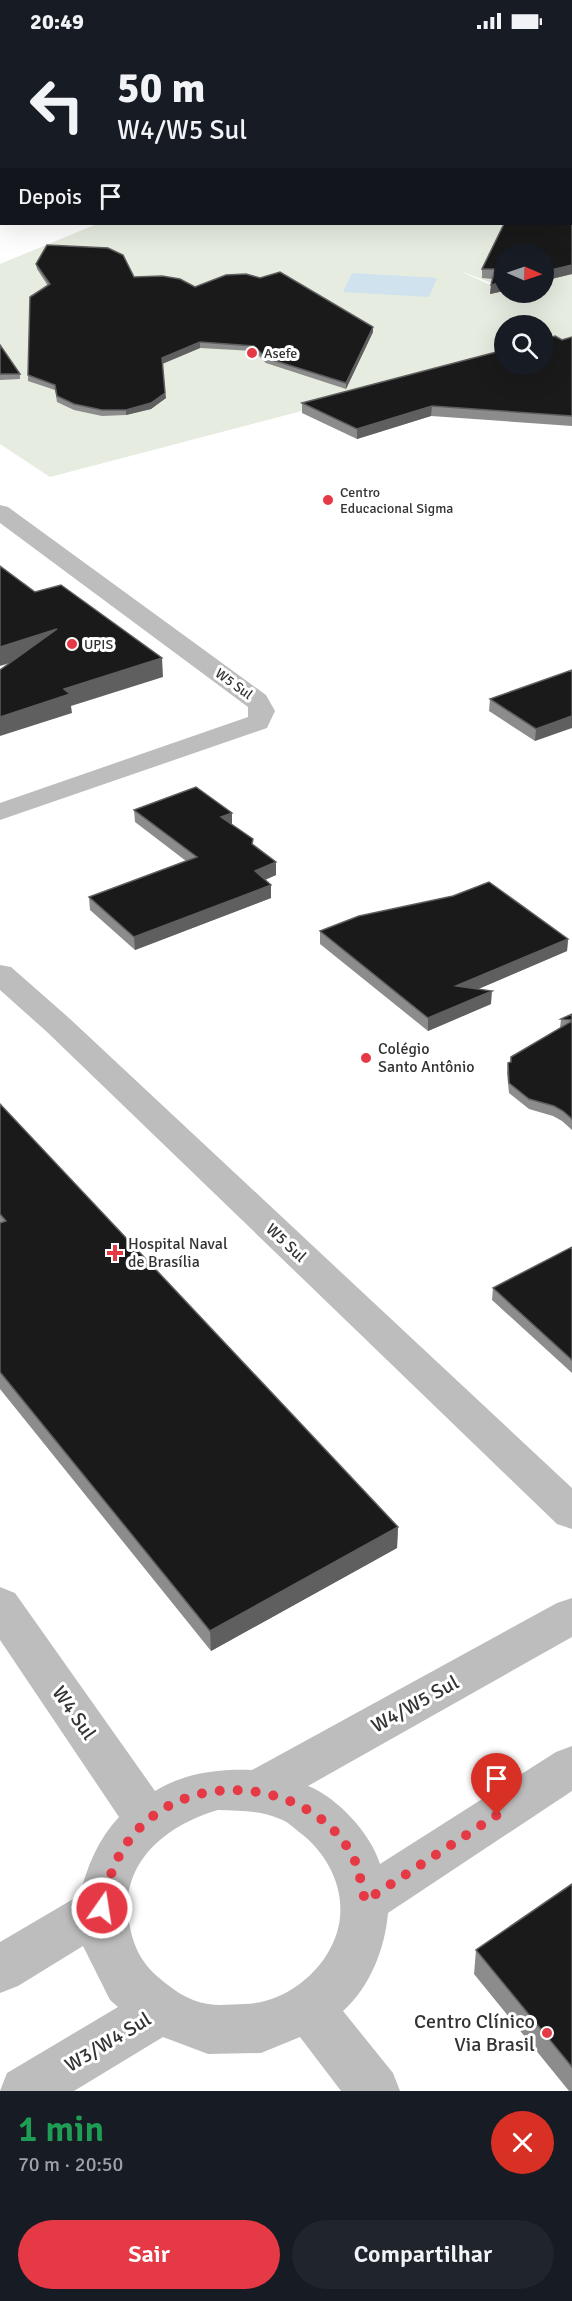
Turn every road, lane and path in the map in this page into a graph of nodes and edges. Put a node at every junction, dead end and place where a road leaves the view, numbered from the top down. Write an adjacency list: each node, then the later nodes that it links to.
1 (0, 512): 2 (main road, W5 Sul)
2 (0, 812)
3 (0, 974): 4 (main road, W5 Sul)
4 (566, 1503)
5 (0, 1605): 9 (main road, W4 Sul)
6 (572, 1616): 8 (main road, W4/W5 Sul)
7 (572, 1766): 10 (main road)
8 (257, 1791): 9 (main road); 10 (main road)
9 (148, 1820): 11 (main road)
10 (365, 1901): 13 (main road)
11 (102, 1908): 12 (main road); 14 (main road)
12 (0, 1969)
13 (309, 2008): 14 (main road); 16 (main road)
14 (159, 2011): 15 (main road, W3/W4 Sul)
15 (26, 2091)
16 (374, 2091)

